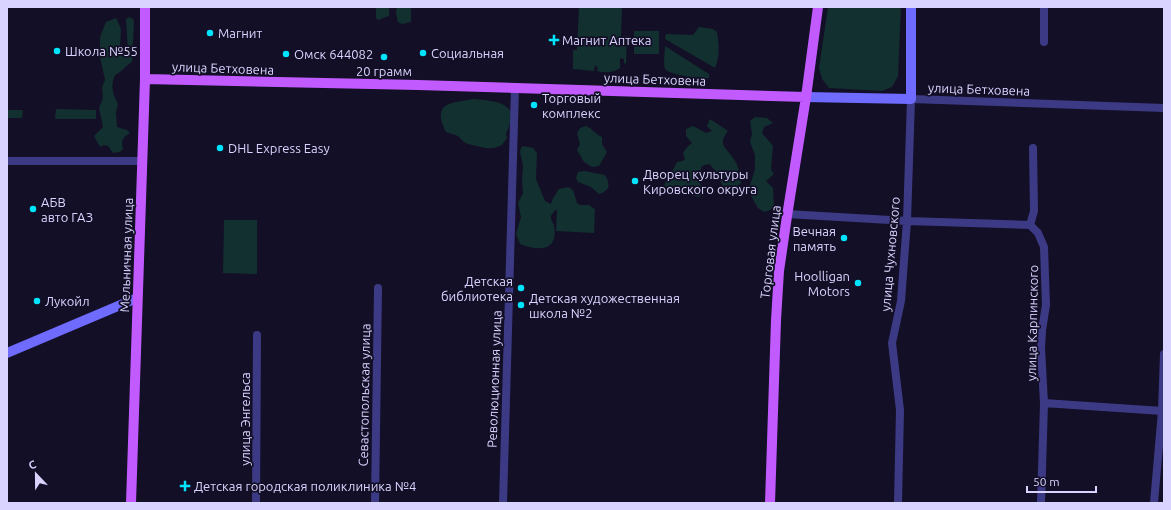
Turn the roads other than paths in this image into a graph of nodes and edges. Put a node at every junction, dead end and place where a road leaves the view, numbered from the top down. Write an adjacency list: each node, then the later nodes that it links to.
1 (145, 7): 6 (main road, Мельничная улица)
2 (818, 7): 8 (main road, Торговая улица)
3 (911, 7): 9 (street, улица Чухновского)
4 (1044, 7): 5 (street)
5 (1044, 42)
6 (145, 79): 7 (main road, улица Бетховена); 12 (main road, Мельничная улица)
7 (515, 88): 8 (main road, улица Бетховена); 27 (street, Революционная улица)
8 (806, 97): 9 (street, улица Бетховена); 14 (main road, Торговая улица)
9 (911, 99): 10 (street, улица Бетховена); 15 (street, улица Чухновского)
10 (1164, 108)
11 (1033, 148): 16 (street)
12 (142, 160): 13 (street); 18 (main road, Мельничная улица)
13 (7, 161)
14 (787, 214): 15 (street); 28 (main road, Торговая улица)
15 (907, 221): 16 (street); 29 (street, улица Чухновского)
16 (1030, 224): 22 (street, улица Карпинского)
17 (378, 288): 26 (street, Севастопольская улица)
18 (137, 298): 20 (street); 24 (main road, Мельничная улица)
19 (257, 335): 25 (street, улица Энгельса)
20 (7, 353)
21 (1164, 354): 23 (street)
22 (1044, 403): 23 (street); 30 (street, улица Карпинского)
23 (1163, 407): 31 (street)
24 (131, 503)
25 (256, 503)
26 (375, 503)
27 (503, 503)
28 (770, 503)
29 (898, 503)
30 (1041, 503)
31 (1154, 503)

